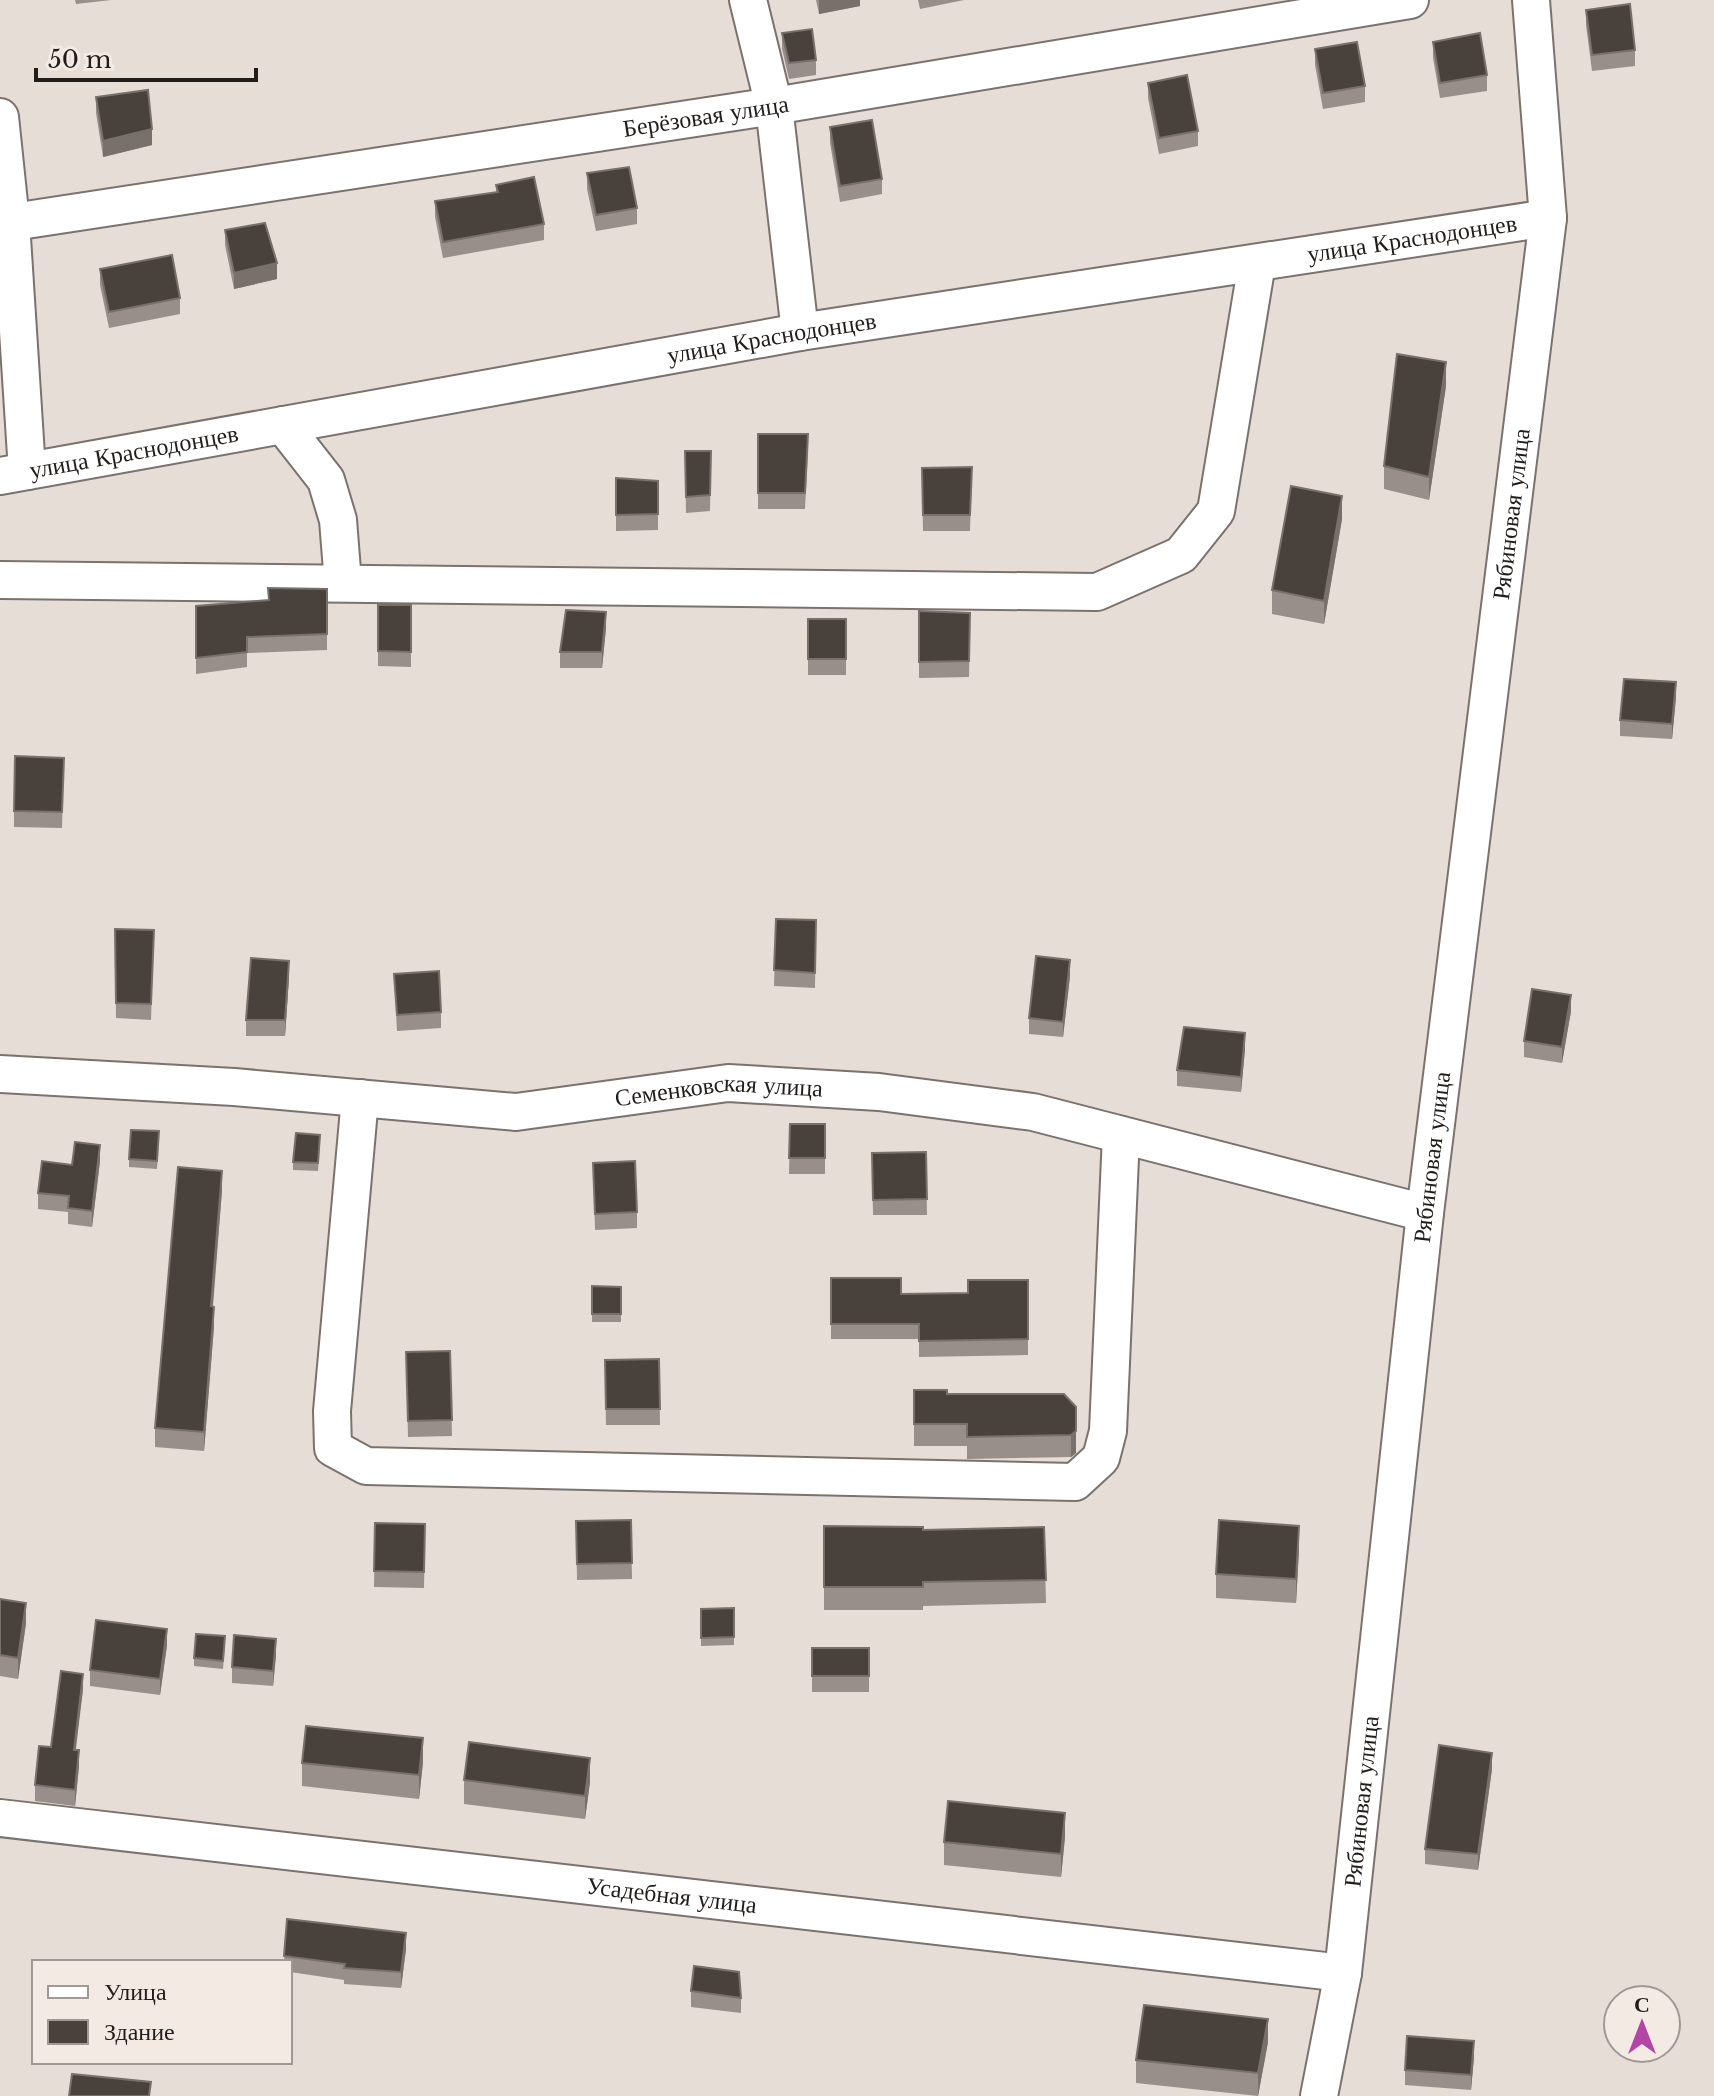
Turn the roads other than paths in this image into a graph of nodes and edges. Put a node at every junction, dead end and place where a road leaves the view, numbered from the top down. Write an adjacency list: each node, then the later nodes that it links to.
1 (748, 0): 4 (street)
2 (1410, 0): 4 (street, Берёзовая улица)
3 (1531, 0): 6 (street, Рябиновая улица)
4 (774, 106): 7 (street, Берёзовая улица); 9 (street)
5 (0, 117): 7 (street)
6 (1548, 218): 8 (street, улица Краснодонцев); 17 (street, Рябиновая улица)
7 (5, 223): 11 (street)
8 (1257, 263): 9 (street, улица Краснодонцев); 13 (street)
9 (800, 332): 10 (street, улица Краснодонцев)
10 (283, 425): 11 (street, улица Краснодонцев); 13 (street)
11 (14, 474)
12 (0, 580): 13 (street)
13 (343, 583)
14 (0, 1074): 15 (street, Семенковская улица)
15 (360, 1098): 16 (street, Семенковская улица); 16 (street)
16 (1121, 1135): 17 (street, Семенковская улица)
17 (1425, 1213): 19 (street, Рябиновая улица)
18 (0, 1818): 19 (street, Усадебная улица)
19 (1343, 1973): 20 (street, Рябиновая улица)
20 (1319, 2096)

